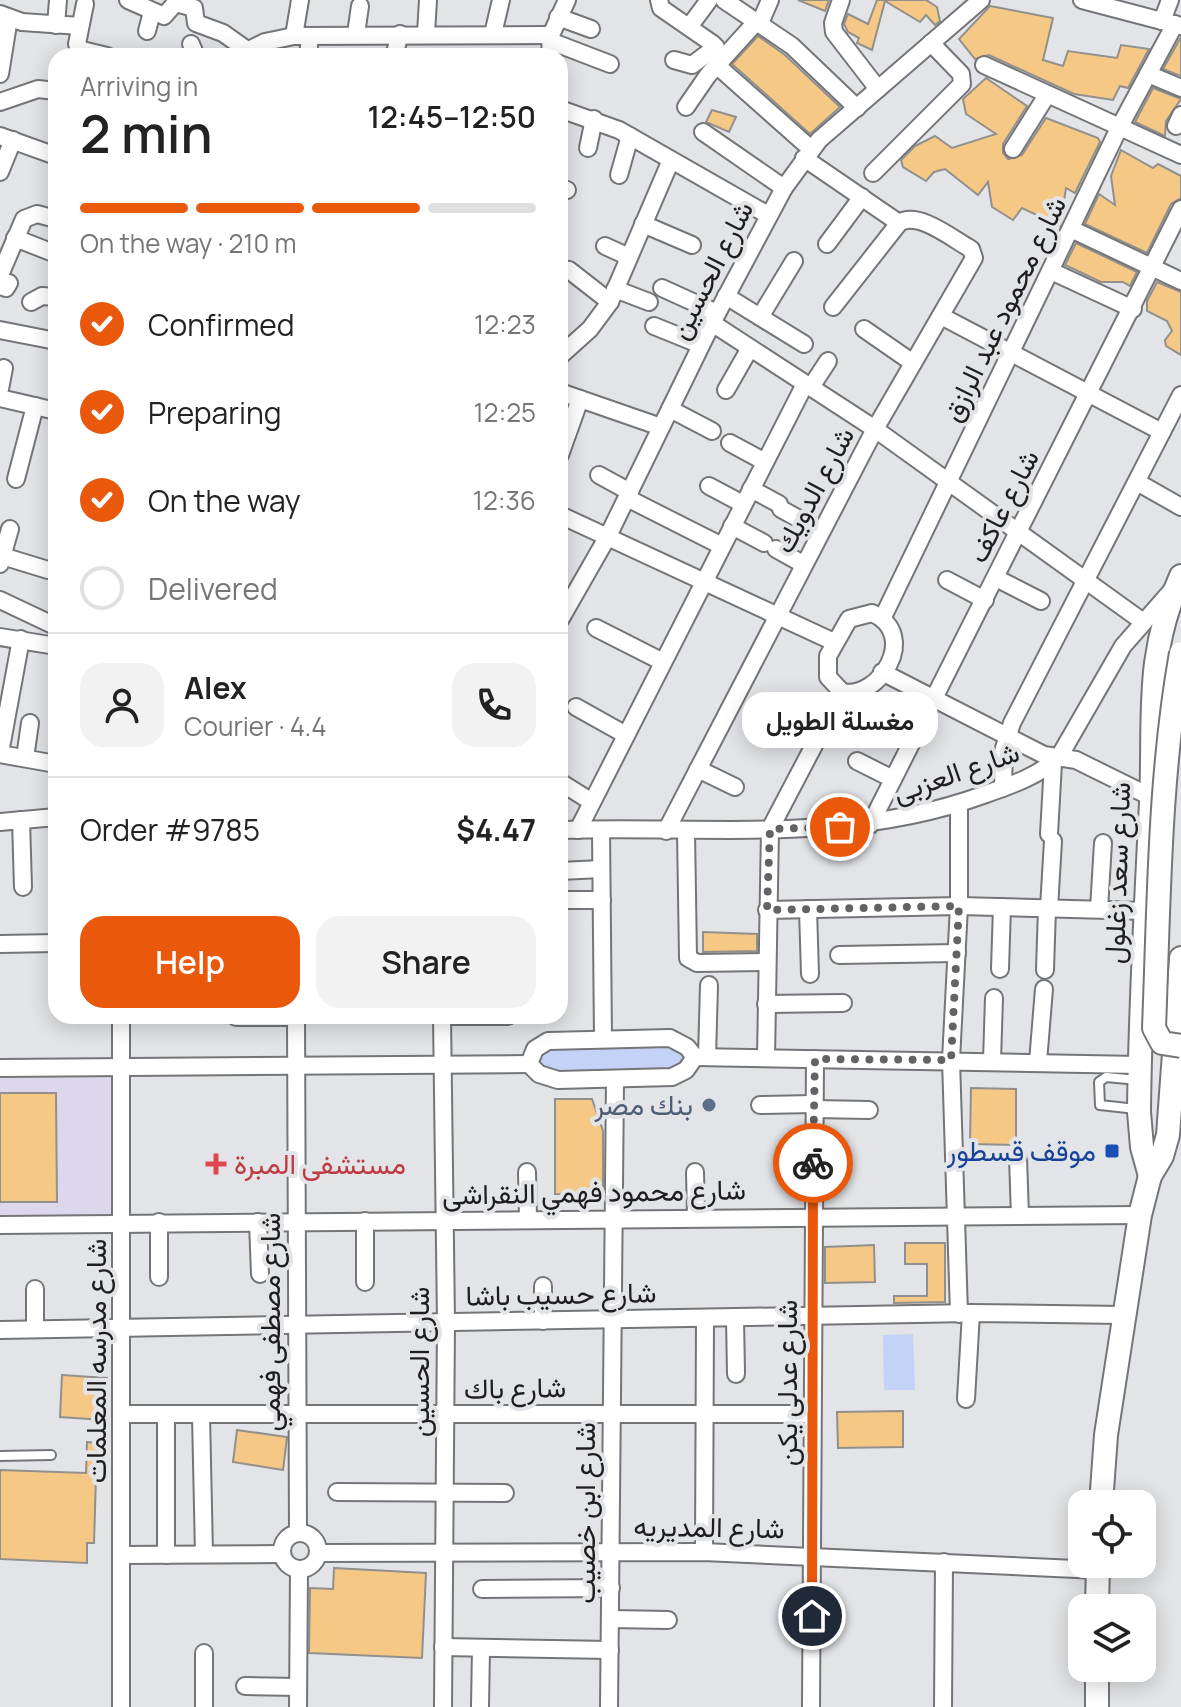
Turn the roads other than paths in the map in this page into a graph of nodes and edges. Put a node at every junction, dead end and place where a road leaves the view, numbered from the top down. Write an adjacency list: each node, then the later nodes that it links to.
1 (58, 0): 23 (street)
2 (128, 0): 18 (street)
3 (300, 0): 33 (street)
4 (428, 0): 28 (street)
5 (501, 0): 31 (street)
6 (567, 0): 20 (street)
7 (659, 0): 25 (street)
8 (709, 0): 25 (street)
9 (724, 0): 21 (street)
10 (770, 0): 21 (street)
11 (841, 0): 49 (street)
12 (981, 0): 34 (street, شارع الحسين)
13 (1082, 0): 22 (street)
14 (1170, 0): 22 (street, شارع محمود عبد الرازق)
15 (177, 2): 18 (street); 37 (street)
16 (85, 4): 24 (street)
17 (360, 6): 29 (street)
18 (152, 12): 27 (street)
19 (4, 16): 23 (street); 32 (street)
20 (558, 17): 26 (street); 35 (street)
21 (759, 22): 42 (street); 54 (street)
22 (1173, 23): 47 (street, شارع محمود عبد الرازق)
23 (56, 25): 24 (street)
24 (80, 26): 36 (street)
25 (689, 27): 42 (street)
26 (591, 29)
27 (147, 31)
28 (426, 33): 30 (street); 31 (street)
29 (356, 34): 30 (street); 33 (street)
30 (400, 34): 40 (street)
31 (493, 34): 35 (street)
32 (3, 36): 46 (street)
33 (302, 36): 38 (street); 39 (street)
34 (931, 43): 49 (street, شارع الحسين); 68 (street)
35 (550, 44)
36 (80, 48)
37 (237, 48)
38 (260, 48)
39 (306, 48)
40 (396, 48)
41 (568, 50): 44 (street)
42 (717, 55): 43 (street); 53 (street); 64 (street)
43 (674, 60)
44 (610, 64)
45 (984, 65): 51 (street)
46 (0, 74)
47 (1148, 74): 48 (street); 57 (street, شارع محمود عبد الرازق)
48 (1181, 88)
49 (878, 89): 54 (street, شارع الحسين)
50 (48, 90): 52 (street)
51 (1047, 95): 57 (street); 62 (street)
52 (0, 102)
53 (686, 107)
54 (857, 108): 64 (street, شارع الحسين)
55 (568, 111): 56 (street)
56 (594, 119): 59 (street); 61 (street)
57 (1119, 128): 65 (street); 77 (street, شارع محمود عبد الرازق)
58 (703, 132): 70 (street)
59 (630, 136): 66 (street); 69 (street)
60 (6, 138): 63 (street); 67 (street)
61 (588, 148)
62 (1013, 149)
63 (48, 153)
64 (807, 154): 70 (street, شارع الحسين); 71 (street)
65 (1181, 155)
66 (671, 160): 73 (street); 76 (street)
67 (0, 172)
68 (873, 173)
69 (619, 175)
70 (784, 188): 73 (street, شارع الحسين)
71 (862, 197): 75 (street); 79 (street)
72 (1181, 209): 85 (street, شارع عاكف)
73 (768, 215): 93 (street, شارع الحسين)
74 (48, 216): 78 (street)
75 (899, 223): 96 (street); 98 (street, شارع الدويك)
76 (643, 224): 80 (street); 83 (street)
77 (1071, 229): 85 (street); 87 (street, شارع محمود عبد الرازق)
78 (15, 238): 82 (street); 88 (street)
79 (827, 244)
80 (692, 245)
81 (605, 246): 83 (street)
82 (48, 251)
83 (629, 257): 91 (street)
84 (794, 261): 99 (street)
85 (1154, 268): 89 (street); 97 (street, شارع عاكف)
86 (568, 270): 91 (street)
87 (1051, 271): 97 (street); 109 (street, شارع محمود عبد الرازق)
88 (3, 281)
89 (1181, 281)
90 (662, 288): 100 (street)
91 (613, 295): 95 (street); 108 (street)
92 (48, 296): 94 (street)
93 (726, 296): 99 (street); 100 (street, شارع الحسين)
94 (31, 302)
95 (649, 302)
96 (833, 307)
97 (1133, 309): 116 (street, شارع عاكف)
98 (941, 316): 109 (street); 111 (street, شارع الدويك)
99 (760, 317): 105 (street)
100 (714, 318): 106 (street, شارع الحسين); 107 (street)
101 (654, 326): 106 (street)
102 (864, 329): 111 (street)
103 (0, 330): 104 (street)
104 (48, 339)
105 (804, 344)
106 (701, 345): 123 (street, شارع الحسين)
107 (750, 348): 113 (street); 115 (street)
108 (568, 349)
109 (1011, 353): 116 (street); 134 (street, شارع محمود عبد الرازق)
110 (828, 361): 113 (street)
111 (913, 363): 125 (street, شارع الدويك)
112 (4, 368): 114 (street)
113 (808, 385): 125 (street); 130 (street)
114 (0, 389)
115 (726, 390)
116 (1090, 394): 127 (street); 143 (street, شارع عاكف)
117 (568, 395): 120 (street)
118 (1181, 395): 127 (street)
119 (0, 398): 121 (street)
120 (580, 399): 124 (street); 128 (street)
121 (35, 406): 122 (street); 132 (street)
122 (48, 409)
123 (670, 409): 124 (street, شارع الحسين); 126 (street)
124 (661, 427): 136 (street, شارع الحسين)
125 (875, 429): 134 (street); 142 (street, شارع الدويك)
126 (712, 431)
127 (1162, 432): 133 (street)
128 (568, 433)
129 (730, 443): 130 (street)
130 (765, 462): 137 (street)
131 (599, 475): 136 (street)
132 (16, 479)
133 (1137, 482): 138 (street); 153 (street)
134 (950, 483): 143 (street); 160 (street, شارع محمود عبد الرازق)
135 (709, 486): 137 (street)
136 (628, 495): 145 (street, شارع الحسين); 146 (street)
137 (747, 497): 140 (street); 142 (street)
138 (1181, 507)
139 (568, 518): 145 (street)
140 (732, 526): 146 (street); 148 (street)
141 (5, 527): 144 (street); 147 (street)
142 (821, 531): 148 (street, شارع الدويك)
143 (1019, 533): 150 (street, شارع عاكف); 153 (street)
144 (28, 534)
145 (608, 536): 152 (street); 155 (street, شارع الحسين)
146 (722, 546): 152 (street)
147 (1, 560): 149 (street)
148 (803, 564): 159 (street, شارع الدويك)
149 (48, 570)
150 (996, 578): 157 (street, شارع عاكف); 158 (street)
151 (947, 580): 157 (street)
152 (704, 581): 159 (street); 169 (street)
153 (1086, 581): 161 (street); 176 (street)
154 (1180, 581): 161 (street, شارع العزبى); 187 (main road, شارع سعد زغلول)
155 (568, 595)
156 (0, 600): 162 (street)
157 (985, 600): 172 (street, شارع عاكف)
158 (1041, 601)
159 (777, 615): 166 (street); 182 (street, شارع الدويك)
160 (883, 617): 166 (street); 170 (street)
161 (1142, 621): 179 (street, شارع العزبى)
162 (48, 622)
163 (596, 628): 169 (street)
164 (0, 637): 165 (street)
165 (21, 639): 167 (street); 177 (street)
166 (834, 642): 171 (street)
167 (48, 645)
168 (1181, 653): 231 (main road, bridge)
169 (663, 662): 175 (street)
170 (882, 672): 171 (street); 172 (street)
171 (842, 692): 194 (street)
172 (934, 699): 176 (street); 183 (street, شارع عاكف)
173 (576, 707): 175 (street)
174 (30, 723): 178 (street)
175 (626, 735): 188 (street)
176 (1006, 736): 179 (street); 186 (street)
177 (0, 754): 178 (street)
178 (25, 758): 181 (street)
179 (1056, 760): 186 (street, شارع العزبى); 187 (street); 208 (street)
180 (857, 761): 183 (street)
181 (48, 762)
182 (698, 769): 185 (street); 198 (street, شارع الدويك)
183 (893, 779): 193 (street, شارع عاكف)
184 (568, 787): 188 (street)
185 (735, 787)
186 (1003, 788): 189 (street, شارع العزبى)
187 (1151, 797): 212 (main road, شارع سعد زغلول)
188 (592, 802): 196 (street)
189 (959, 804): 193 (street, شارع العزبى); 206 (street)
190 (48, 818): 191 (street)
191 (21, 820): 192 (street); 203 (street)
192 (0, 822)
193 (870, 825): 194 (street, شارع العزبى)
194 (770, 829): 199 (street, شارع العزبى); 211 (street)
195 (568, 830): 196 (street, شارع العزبى)
196 (578, 830): 197 (street, شارع العزبى)
197 (601, 830): 198 (street, شارع العزبى); 201 (street)
198 (666, 831): 199 (street, شارع العزبى)
199 (686, 831): 218 (street)
200 (1103, 843): 210 (street)
201 (601, 869): 202 (street); 205 (street)
202 (568, 871)
203 (23, 887)
204 (568, 900): 205 (street)
205 (602, 900): 230 (street)
206 (959, 906): 207 (street); 209 (street); 215 (street)
207 (1002, 907): 208 (street); 219 (street)
208 (1048, 908): 210 (street); 220 (street)
209 (808, 909): 211 (street); 221 (street)
210 (1099, 909): 212 (street)
211 (767, 910): 218 (street)
212 (1145, 911): 243 (main road, شارع سعد زغلول)
213 (48, 943): 214 (street)
214 (0, 944)
215 (957, 953): 216 (street); 235 (street)
216 (839, 955)
217 (1181, 958): 252 (main road, شارع سعد زغلول)
218 (767, 962): 226 (street)
219 (1000, 969)
220 (1045, 970)
221 (810, 974)
222 (709, 985): 232 (street)
223 (1044, 989): 237 (street)
224 (994, 998): 236 (street)
225 (843, 1003): 226 (street)
226 (766, 1004): 233 (street)
227 (121, 1024): 241 (street, شارع مدرسه المعلمات)
228 (296, 1024): 240 (street, شارع مصطفى فهمي)
229 (442, 1024): 238 (street, شارع الحسين)
230 (603, 1039): 232 (street); 239 (street)
231 (1181, 1046)
232 (701, 1057): 233 (street); 244 (street)
233 (766, 1058): 234 (street)
234 (815, 1059): 235 (street); 246 (street, شارع عدلى يكن)
235 (951, 1060): 236 (street); 256 (street)
236 (992, 1061): 237 (street)
237 (1038, 1062): 243 (street)
238 (442, 1064): 239 (street); 240 (street); 260 (street, شارع الحسين)
239 (529, 1064): 244 (street)
240 (295, 1065): 241 (street); 261 (street, شارع مصطفى فهمي)
241 (122, 1067): 242 (street); 263 (street, شارع مدرسه المعلمات)
242 (0, 1068)
243 (1139, 1072): 247 (main road, شارع سعد زغلول); 247 (lane)
244 (615, 1080): 258 (street, شارع ابن خصيب)
245 (760, 1105): 246 (street)
246 (814, 1107): 248 (street); 253 (street, شارع عدلى يكن)
247 (1139, 1109): 252 (main road, شارع سعد زغلول)
248 (869, 1110)
249 (1018, 1158): 257 (street)
250 (527, 1172): 259 (street)
251 (695, 1172): 255 (street)
252 (1150, 1176): 254 (main road, شارع سعد زغلول)
253 (812, 1215): 255 (street, شارع محمود فهمي النقراشى); 256 (street, شارع محمود فهمي النقراشى); 274 (street, شارع عدلى يكن)
254 (1140, 1215): 257 (street, شارع محمود فهمي النقراشى); 273 (main road, شارع سعد زغلول)
255 (696, 1216): 258 (street, شارع محمود فهمي النقراشى)
256 (955, 1216): 257 (street, شارع محمود فهمي النقراشى); 272 (street)
257 (1020, 1216)
258 (611, 1217): 259 (street, شارع محمود فهمي النقراشى); 277 (street, شارع ابن خصيب)
259 (528, 1219): 260 (street, شارع محمود فهمي النقراشى)
260 (444, 1220): 262 (street, شارع محمود فهمي النقراشى); 279 (street, شارع الحسين)
261 (296, 1221): 262 (street, شارع محمود فهمي النقراشى); 265 (street, شارع محمود فهمي النقراشى); 280 (street, شارع مصطفى فهمي)
262 (365, 1221): 269 (street)
263 (122, 1222): 264 (street, شارع محمود فهمي النقراشى); 266 (street, شارع محمود فهمي النقراشى); 281 (street, شارع مدرسه المعلمات)
264 (159, 1222): 265 (street, شارع محمود فهمي النقراشى); 268 (street)
265 (258, 1222): 267 (street)
266 (0, 1225)
267 (260, 1274)
268 (159, 1277)
269 (365, 1282)
270 (543, 1286): 278 (street)
271 (35, 1289): 282 (street)
272 (965, 1313): 273 (street, شارع حسيب باشا); 274 (street, شارع حسيب باشا); 285 (street)
273 (1123, 1315): 296 (main road, شارع سعد زغلول)
274 (813, 1317): 275 (street, شارع حسيب باشا); 289 (street, شارع عدلى يكن)
275 (735, 1318): 276 (street, شارع حسيب باشا); 284 (street)
276 (705, 1319): 277 (street, شارع حسيب باشا); 287 (street)
277 (612, 1320): 278 (street, شارع حسيب باشا); 286 (street, شارع ابن خصيب)
278 (543, 1321): 279 (street, شارع حسيب باشا)
279 (446, 1322): 280 (street, شارع حسيب باشا); 292 (street, شارع الحسين)
280 (297, 1325): 281 (street, شارع حسيب باشا); 293 (street, شارع مصطفى فهمي)
281 (123, 1327): 282 (street, شارع حسيب باشا); 288 (street, شارع مدرسه المعلمات)
282 (35, 1329): 283 (street, شارع حسيب باشا)
283 (0, 1330)
284 (736, 1374)
285 (966, 1399)
286 (612, 1413): 287 (street, شارع باك); 292 (street, شارع باك); 301 (street, شارع ابن خصيب)
287 (706, 1413): 289 (street, شارع باك); 302 (street)
288 (122, 1414): 290 (street, شارع باك); 307 (street, شارع مدرسه المعلمات)
289 (812, 1414): 309 (street, شارع عدلى يكن)
290 (166, 1415): 291 (street, شارع باك); 308 (street)
291 (201, 1415): 293 (street, شارع باك); 305 (street)
292 (445, 1415): 293 (street, شارع باك); 298 (street, شارع الحسين)
293 (297, 1416): 300 (street, شارع مصطفى فهمي)
294 (51, 1455): 295 (lane)
295 (0, 1456)
296 (1102, 1490)
297 (337, 1492): 298 (street)
298 (445, 1493): 299 (street); 304 (street, شارع الحسين)
299 (505, 1493)
300 (298, 1532): 303 (street); 306 (street)
301 (611, 1551): 302 (street, شارع المديريه); 304 (street, شارع المديريه); 313 (street, شارع ابن خصيب)
302 (704, 1552): 309 (street, شارع المديريه)
303 (318, 1553): 304 (street, شارع المديريه); 312 (street)
304 (444, 1553): 317 (street, شارع الحسين)
305 (204, 1554): 306 (street); 308 (street)
306 (282, 1554): 312 (street)
307 (121, 1555): 308 (street); 324 (street, شارع مدرسه المعلمات)
308 (166, 1555)
309 (812, 1555): 310 (street, شارع المديريه); 330 (street, شارع عدلى يكن)
310 (944, 1562): 311 (street, شارع المديريه); 331 (street)
311 (1068, 1566)
312 (299, 1569): 323 (street)
313 (611, 1588): 314 (street); 315 (street, شارع ابن خصيب)
314 (482, 1589)
315 (611, 1619): 316 (street); 319 (street, شارع ابن خصيب)
316 (668, 1620)
317 (443, 1647): 318 (street); 327 (street, شارع الحسين)
318 (481, 1648): 319 (street); 328 (street)
319 (610, 1650): 329 (street, شارع ابن خصيب)
320 (204, 1653): 325 (street)
321 (1097, 1682): 332 (main road)
322 (245, 1686): 323 (street)
323 (298, 1687): 326 (street)
324 (121, 1707)
325 (204, 1707)
326 (298, 1707)
327 (443, 1707)
328 (480, 1707)
329 (609, 1707)
330 (811, 1707)
331 (943, 1707)
332 (1097, 1707)

